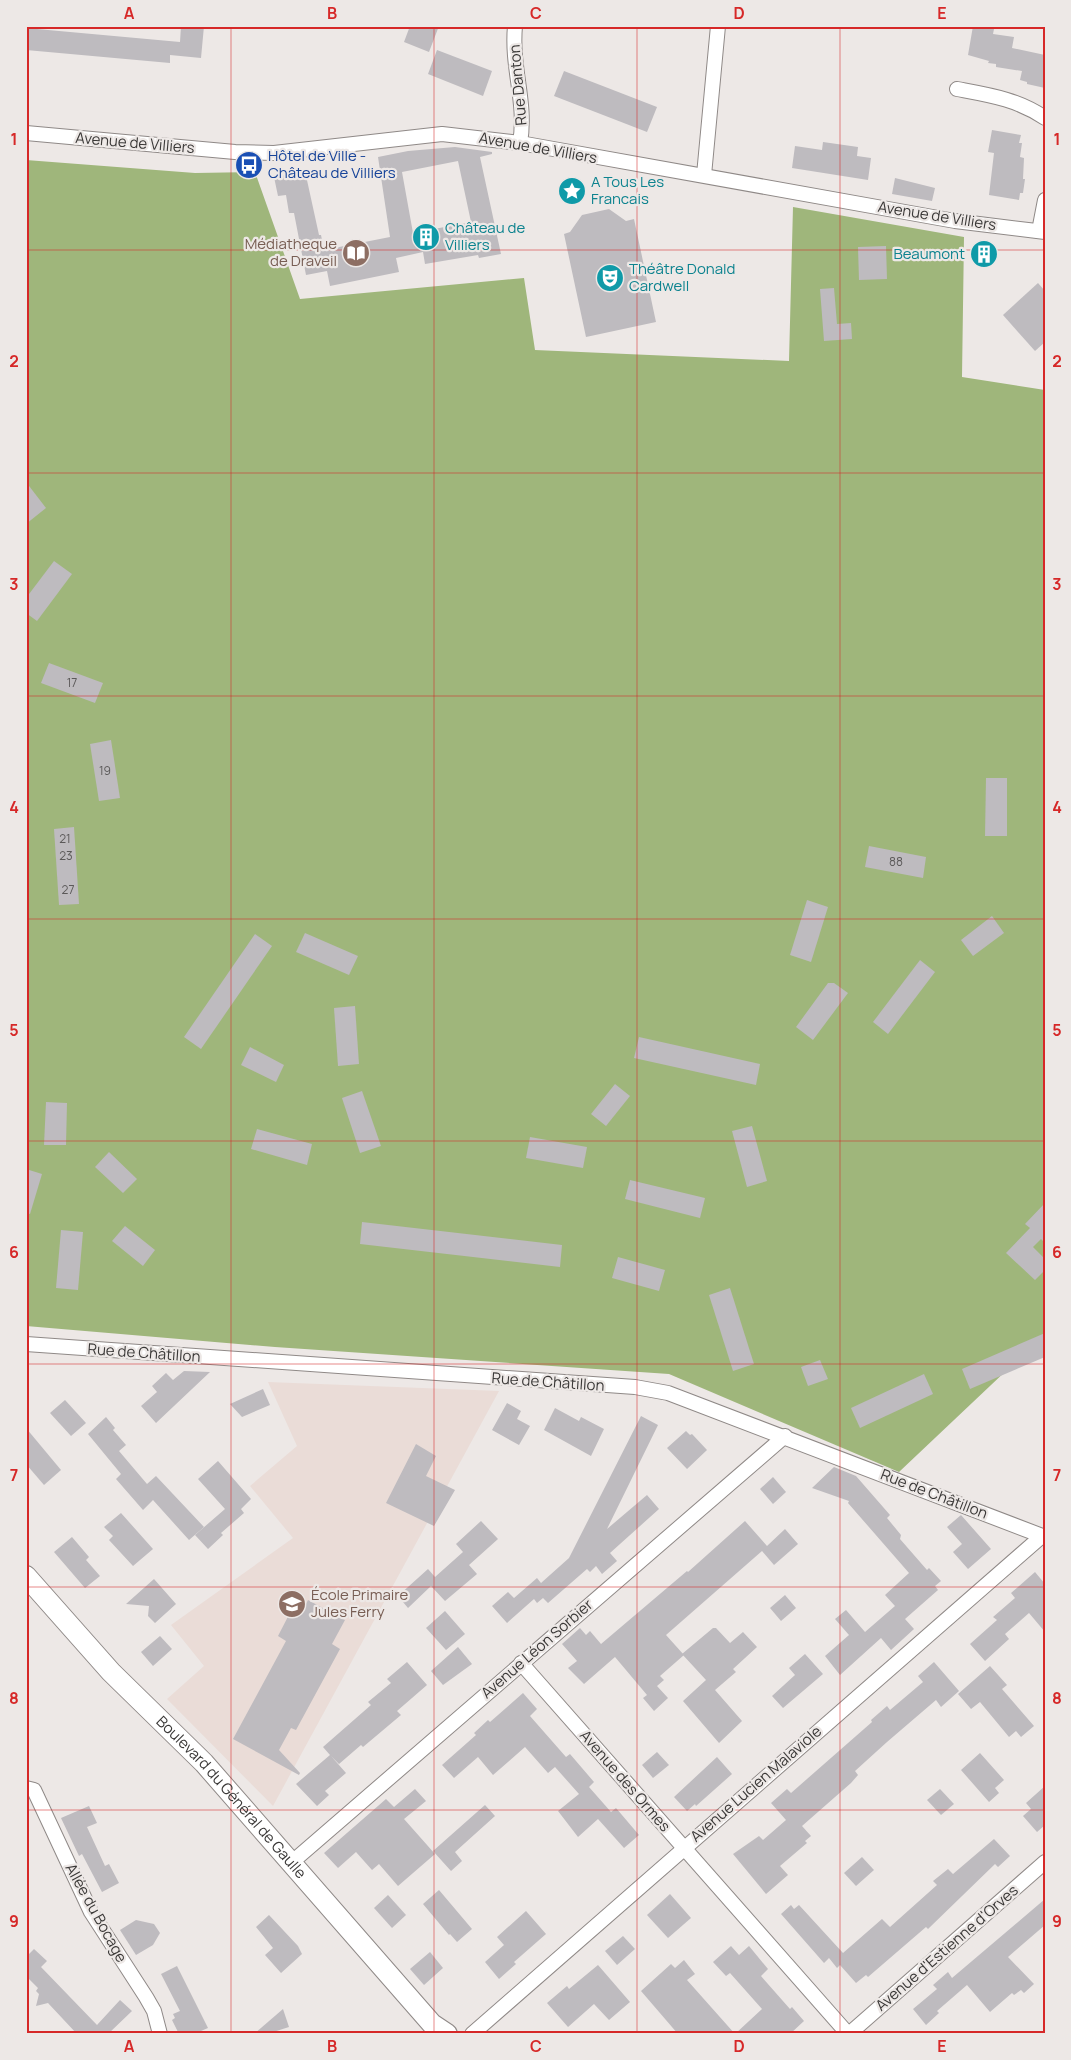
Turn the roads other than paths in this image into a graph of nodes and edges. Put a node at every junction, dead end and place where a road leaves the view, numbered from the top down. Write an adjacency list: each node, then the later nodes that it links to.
1 (515, 26): 6 (street, Rue Danton)
2 (718, 26): 7 (street)
3 (956, 89): 4 (street)
4 (1045, 118)
5 (26, 133): 6 (street, Avenue de Villiers)
6 (520, 143): 7 (street, Avenue de Villiers)
7 (704, 175): 9 (street, Avenue de Villiers)
8 (1045, 200): 9 (street)
9 (1042, 232)
10 (26, 1344): 11 (street, Rue de Châtillon)
11 (785, 1436): 12 (street, Rue de Châtillon); 14 (street, Avenue Léon Sorbier)
12 (1043, 1536): 16 (street, Avenue Lucien Malaviole)
13 (26, 1576): 18 (main road, Boulevard du Général de Gaulle)
14 (520, 1663): 16 (street, Avenue des Ormes); 18 (street, Avenue Léon Sorbier)
15 (30, 1789): 20 (street, Allée du Bocage)
16 (684, 1848): 21 (street, Avenue Lucien Malaviole); 22 (street, Avenue des Ormes)
17 (1045, 1862): 22 (street, Avenue d'Estienne d'Orves)
18 (291, 1863): 19 (main road, Boulevard du Général de Gaulle)
19 (438, 2031)
20 (160, 2034)
21 (472, 2034)
22 (848, 2034)

